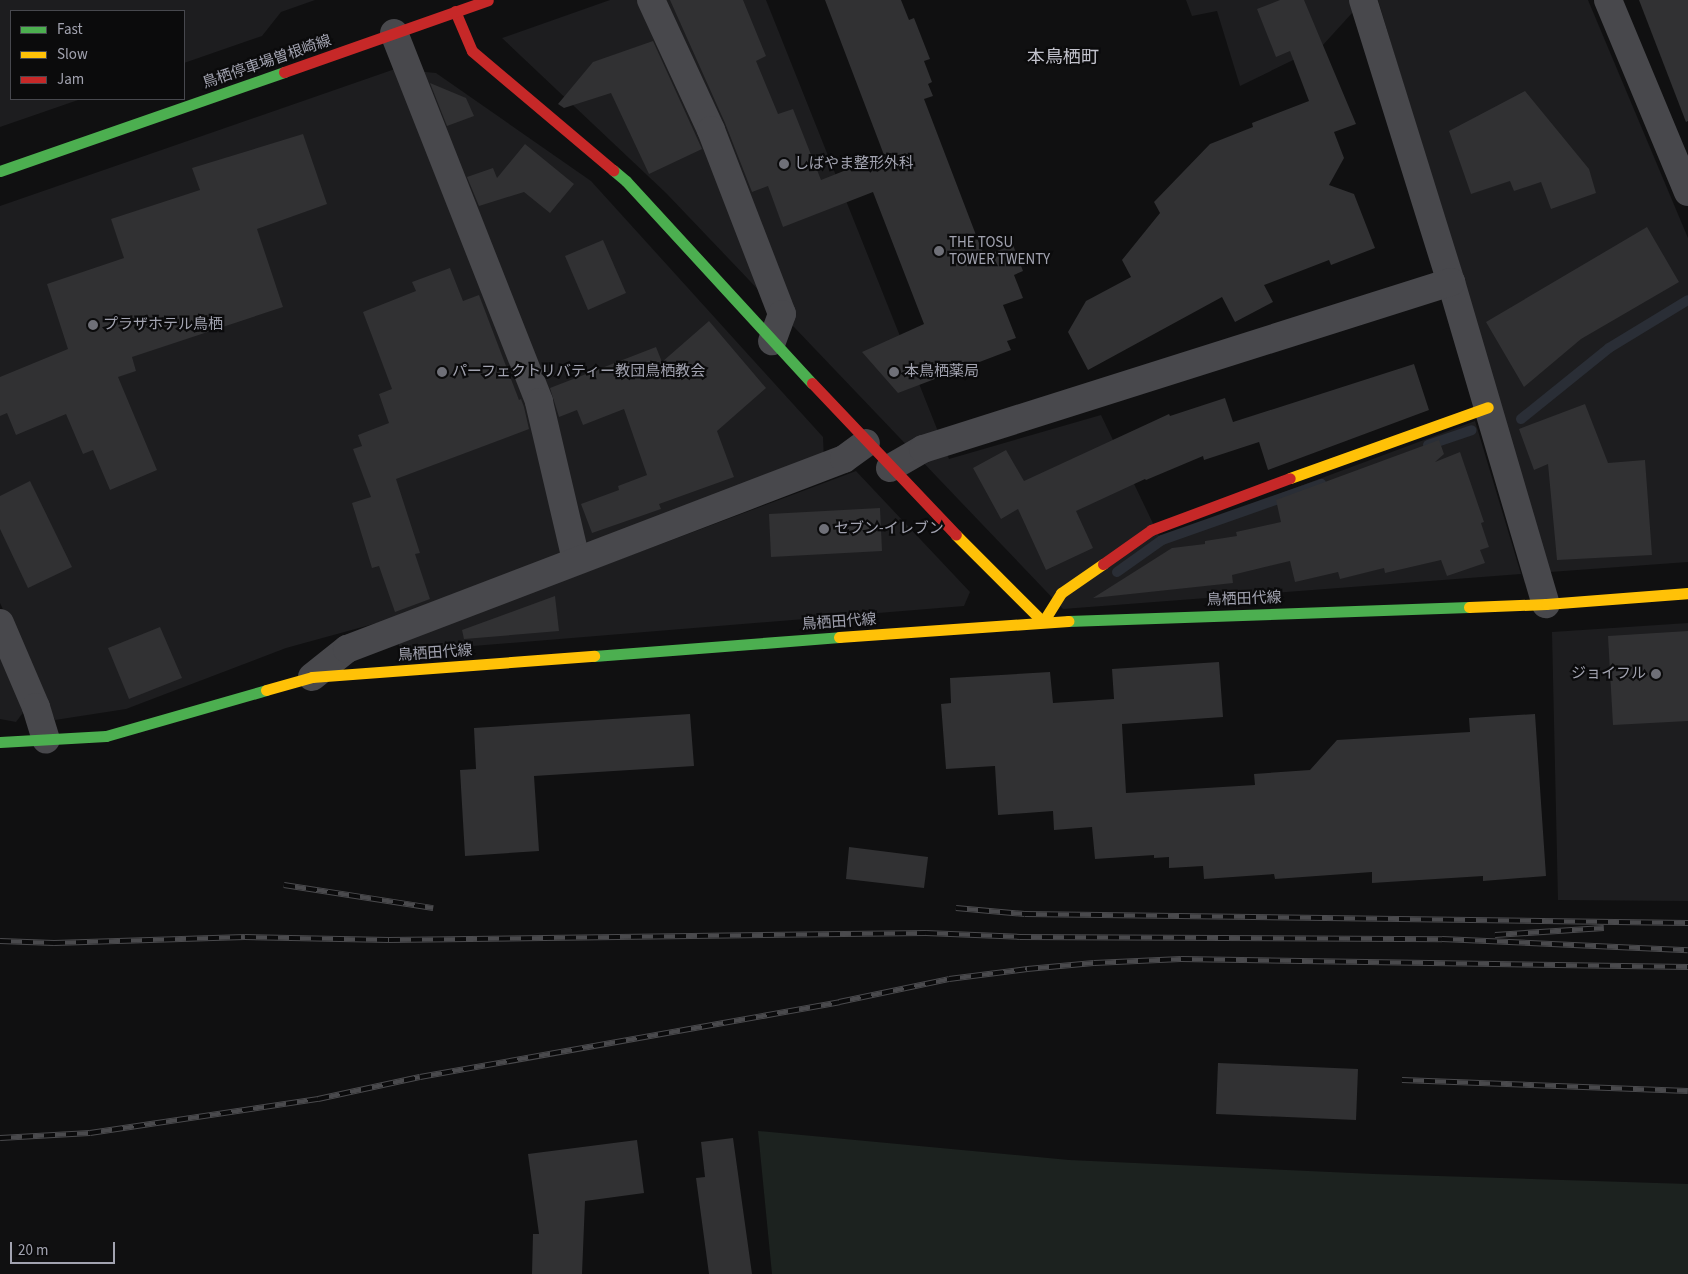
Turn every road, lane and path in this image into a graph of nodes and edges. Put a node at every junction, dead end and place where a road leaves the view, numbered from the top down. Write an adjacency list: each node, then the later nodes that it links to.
1 (488, 0): 5 (main road, 鳥栖停車場曽根崎線)
2 (651, 0): 10 (street)
3 (1362, 0): 9 (street)
4 (1608, 0): 8 (street)
5 (455, 12): 6 (main road, 鳥栖停車場曽根崎線); 10 (main road)
6 (394, 33): 7 (main road, 鳥栖停車場曽根崎線); 14 (street)
7 (0, 172)
8 (1688, 192)
9 (1450, 282): 11 (street); 13 (street)
10 (772, 341): 12 (main road)
11 (1488, 407): 16 (street); 17 (main road)
12 (866, 443): 13 (main road); 14 (street)
13 (890, 468): 17 (main road)
14 (576, 560): 19 (street)
15 (1688, 593): 16 (main road, 鳥栖田代線)
16 (1546, 604): 17 (main road, 鳥栖田代線)
17 (1043, 622): 19 (main road, 鳥栖田代線)
18 (0, 623): 20 (street)
19 (312, 677): 20 (main road, 鳥栖田代線)
20 (46, 739): 21 (main road, 鳥栖田代線)
21 (0, 742)

